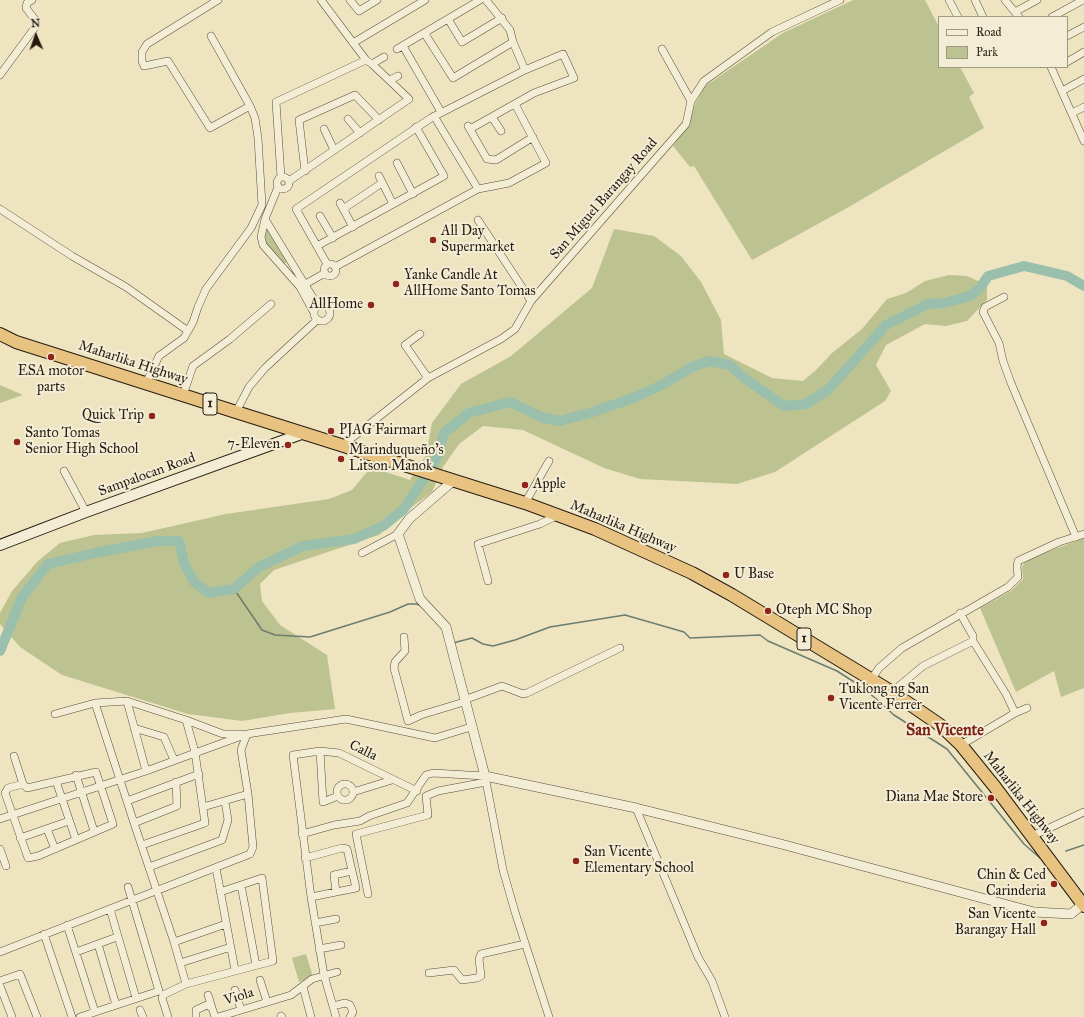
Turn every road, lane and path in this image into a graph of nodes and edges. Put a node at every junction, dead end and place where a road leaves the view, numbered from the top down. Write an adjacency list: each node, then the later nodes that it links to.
1 (32, 0): 34 (street)
2 (218, 0): 41 (street)
3 (321, 0): 26 (street)
4 (350, 0): 5 (street)
5 (377, 0)
6 (425, 0): 26 (street)
7 (480, 0): 20 (street)
8 (486, 0): 19 (street)
9 (840, 0): 39 (street, San Miguel Barangay Road)
10 (949, 0): 16 (street)
11 (975, 0): 17 (street)
12 (1005, 0): 15 (street)
13 (1037, 0): 15 (street)
14 (1083, 0): 18 (street)
15 (1017, 14)
16 (957, 16)
17 (983, 16)
18 (1054, 16)
19 (502, 18): 20 (street); 25 (street)
20 (448, 19): 22 (street)
21 (1084, 27): 23 (street)
22 (425, 34): 25 (street); 43 (street)
23 (1068, 35)
24 (211, 36): 41 (street)
25 (512, 42): 33 (street)
26 (353, 43): 31 (street)
27 (662, 49): 39 (street)
28 (1084, 52): 30 (street)
29 (384, 57): 31 (street)
30 (1068, 61)
31 (369, 62): 37 (street); 58 (street)
32 (1054, 68): 38 (street)
33 (525, 70): 40 (street); 43 (street)
34 (0, 75)
35 (398, 76): 37 (street)
36 (1084, 79): 38 (street)
37 (390, 80): 48 (street)
38 (1062, 91): 44 (street)
39 (691, 101): 76 (street, San Miguel Barangay Road)
40 (515, 104): 46 (street); 54 (street)
41 (250, 106): 80 (street)
42 (1084, 107): 44 (street)
43 (441, 112): 45 (street)
44 (1072, 113): 53 (street)
45 (434, 116): 49 (street); 61 (street)
46 (492, 117): 51 (street); 54 (street)
47 (348, 119): 52 (street)
48 (379, 120): 52 (street); 57 (street)
49 (416, 127): 62 (street); 70 (street)
50 (324, 129): 55 (street)
51 (501, 131)
52 (360, 133): 55 (street)
53 (1083, 136)
54 (533, 137): 61 (street)
55 (334, 150): 57 (street)
56 (397, 163): 62 (street)
57 (305, 171): 59 (street)
58 (281, 177): 59 (street); 60 (street)
59 (289, 181): 60 (street)
60 (278, 187): 66 (street)
61 (478, 189): 72 (street)
62 (413, 194): 63 (street)
63 (393, 204): 68 (street); 68 (street)
64 (0, 209): 80 (street)
65 (320, 216): 69 (street)
66 (265, 219): 74 (street); 74 (street)
67 (478, 220): 76 (street)
68 (353, 227): 69 (street)
69 (332, 238): 70 (street)
70 (317, 246): 71 (street)
71 (326, 264): 72 (street); 73 (street)
72 (335, 267): 73 (street)
73 (325, 273): 74 (street)
74 (302, 286): 78 (street)
75 (1004, 297): 97 (street)
76 (531, 301): 83 (street, San Miguel Barangay Road)
77 (271, 304): 85 (street)
78 (316, 309): 79 (street); 79 (street)
79 (316, 320): 86 (street)
80 (188, 331): 84 (street)
81 (0, 334): 84 (highway, Maharlika Highway / 1)
82 (420, 334): 83 (street)
83 (428, 378): 88 (street, San Miguel Barangay Road)
84 (146, 383): 85 (highway, Maharlika Highway / 1)
85 (183, 395): 86 (highway, Maharlika Highway / 1)
86 (236, 412): 87 (highway, Maharlika Highway / 1)
87 (304, 433): 88 (highway, Maharlika Highway / 1); 93 (main road, Sampalocan Road)
88 (343, 445): 91 (highway, Maharlika Highway / 1)
89 (549, 461): 92 (street)
90 (64, 471): 93 (street)
91 (451, 479): 92 (highway, Maharlika Highway / 1); 95 (street)
92 (525, 503): 94 (highway, Maharlika Highway / 1)
93 (86, 512): 98 (main road, Sampalocan Road)
94 (559, 515): 100 (street); 105 (highway, Maharlika Highway / 1)
95 (398, 534): 99 (street); 108 (street)
96 (1084, 534): 97 (street)
97 (1076, 537): 101 (street)
98 (0, 545)
99 (362, 553)
100 (488, 581)
101 (960, 613): 103 (street); 105 (street)
102 (404, 637): 108 (street)
103 (973, 641): 106 (street); 111 (street)
104 (620, 648): 108 (street)
105 (871, 680): 106 (highway, Maharlika Highway / 1)
106 (892, 692): 117 (highway, Maharlika Highway / 1)
107 (127, 701): 109 (street); 113 (street); 115 (street)
108 (464, 701): 114 (street)
109 (96, 703): 112 (street); 125 (street)
110 (1027, 708): 111 (street)
111 (1015, 713): 117 (street)
112 (55, 714)
113 (186, 720): 116 (street); 119 (street)
114 (471, 727): 116 (street); 126 (street)
115 (134, 728): 121 (street); 122 (street)
116 (247, 734): 119 (street); 135 (street)
117 (961, 745): 150 (highway, Maharlika Highway / 1)
118 (320, 751): 127 (street, Calla); 136 (street); 149 (street, Calla)
119 (195, 752): 121 (street); 123 (street)
120 (14, 756): 130 (street)
121 (174, 760): 122 (street)
122 (146, 771): 125 (street)
123 (199, 774): 129 (street); 140 (street)
124 (76, 775): 128 (street); 131 (street); 133 (street)
125 (121, 779): 131 (street); 138 (street)
126 (485, 779): 132 (street); 141 (street); 167 (street); 180 (street)
127 (392, 780): 132 (street, Calla); 134 (street)
128 (56, 781): 130 (street); 137 (street)
129 (176, 782): 138 (street); 146 (street)
130 (23, 784): 143 (street)
131 (101, 785): 133 (street); 148 (street)
132 (417, 791): 149 (street)
133 (82, 792): 137 (street); 148 (street)
134 (353, 792): 136 (street); 136 (street)
135 (248, 794): 139 (street); 160 (street)
136 (338, 796)
137 (61, 799): 143 (street); 145 (street)
138 (128, 801): 146 (street)
139 (225, 801): 140 (street); 159 (street)
140 (203, 807): 153 (street)
141 (636, 808): 170 (street); 218 (street)
142 (1084, 812): 150 (street)
143 (12, 816): 144 (street); 151 (street)
144 (0, 820)
145 (69, 821): 147 (street); 152 (street)
146 (134, 823): 153 (street)
147 (47, 829): 151 (street); 154 (street)
148 (94, 831): 152 (street)
149 (302, 834): 157 (street)
150 (1032, 836): 170 (highway, Maharlika Highway / 1)
151 (20, 838): 154 (street)
152 (76, 840): 154 (street)
153 (142, 845): 159 (street)
154 (55, 849)
155 (0, 850): 156 (street)
156 (2, 858): 158 (street)
157 (305, 858): 161 (street); 168 (street)
158 (6, 866)
159 (149, 867): 164 (street)
160 (216, 868): 164 (street); 165 (street)
161 (352, 871): 166 (street); 166 (street)
162 (241, 885): 165 (street); 187 (street); 187 (street)
163 (128, 887): 169 (street)
164 (158, 891): 169 (street); 178 (street)
165 (220, 892): 174 (street)
166 (336, 892): 168 (street)
167 (368, 894)
168 (311, 897): 173 (street)
169 (132, 901): 171 (street); 199 (street)
170 (1083, 905)
171 (110, 909): 175 (street); 177 (street)
172 (336, 919): 173 (street)
173 (315, 923): 183 (street)
174 (226, 924): 178 (street); 182 (street)
175 (67, 925): 176 (street); 185 (street)
176 (44, 934): 184 (street); 208 (street)
177 (117, 936): 179 (street); 199 (street)
178 (174, 942): 186 (street)
179 (98, 944): 185 (street); 201 (street)
180 (525, 944): 190 (street); 217 (street)
181 (341, 946): 183 (street)
182 (231, 947): 186 (street); 188 (street)
183 (319, 949): 191 (street)
184 (0, 952)
185 (76, 952): 205 (street)
186 (180, 963): 194 (street)
187 (256, 965): 188 (street)
188 (236, 970): 194 (street)
189 (337, 972): 191 (street, Viola)
190 (429, 973)
191 (324, 975): 196 (street, Viola); 202 (street)
192 (260, 980): 200 (street, Viola)
193 (0, 981): 207 (street)
194 (186, 984): 210 (street)
195 (0, 986): 206 (street)
196 (303, 987): 200 (street, Viola); 214 (street)
197 (235, 990): 204 (street)
198 (208, 994): 203 (street)
199 (136, 998): 201 (street)
200 (267, 1002): 204 (street, Viola)
201 (116, 1005): 205 (street)
202 (333, 1006): 215 (street); 216 (street)
203 (212, 1008): 211 (street); 212 (street)
204 (241, 1010): 213 (street, Viola)
205 (95, 1012): 209 (street)
206 (12, 1017)
207 (37, 1017)
208 (72, 1017)
209 (80, 1017)
210 (168, 1017)
211 (196, 1017)
212 (215, 1017)
213 (218, 1017)
214 (311, 1017)
215 (336, 1017)
216 (350, 1017)
217 (549, 1017)
218 (725, 1017)

